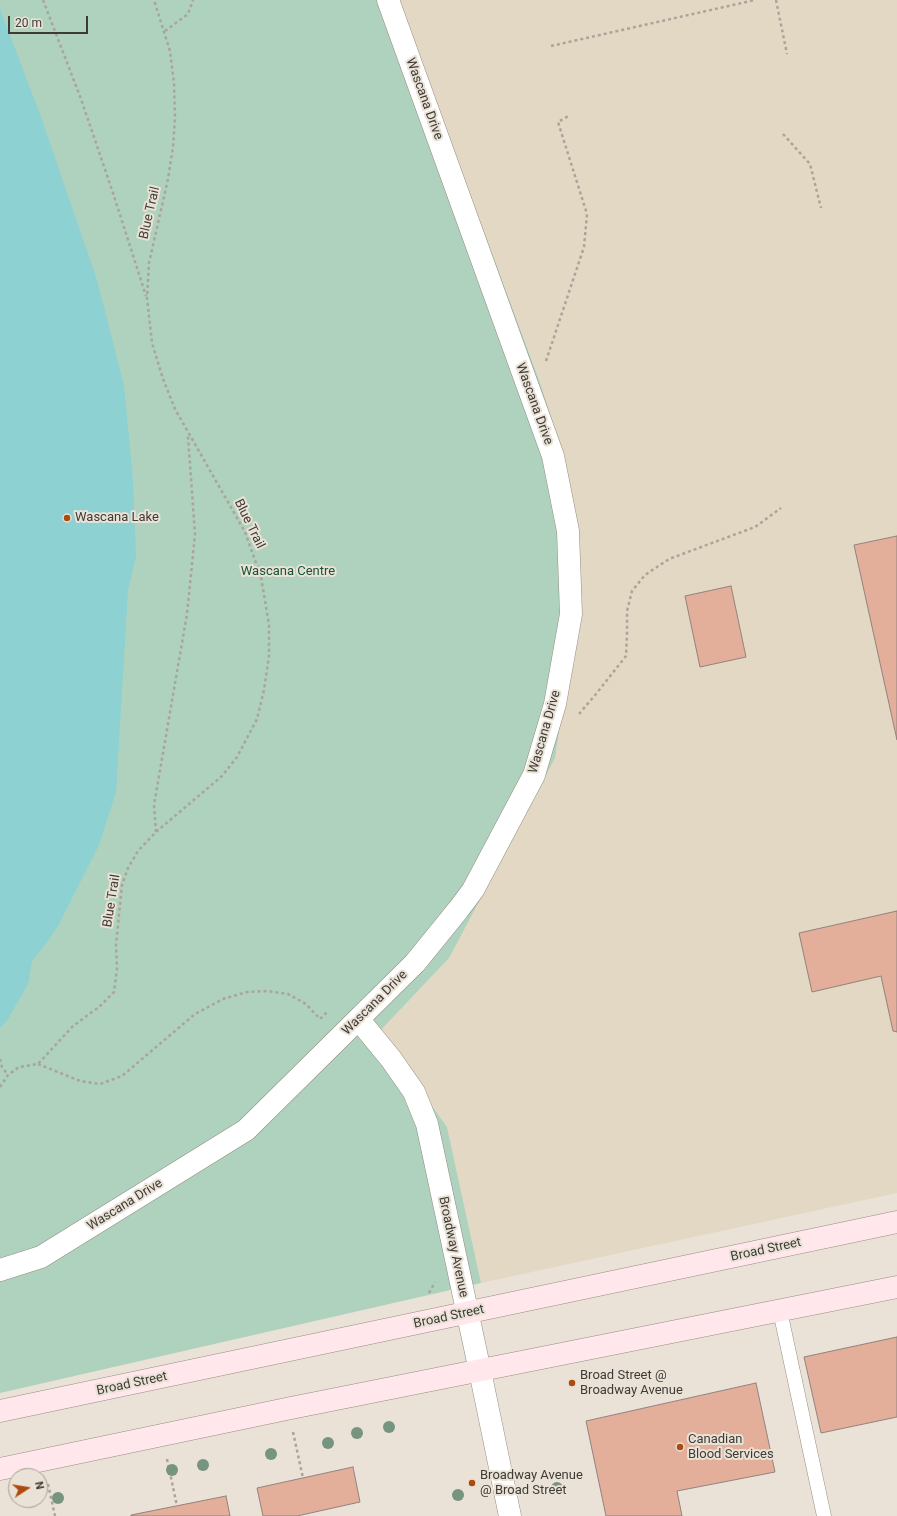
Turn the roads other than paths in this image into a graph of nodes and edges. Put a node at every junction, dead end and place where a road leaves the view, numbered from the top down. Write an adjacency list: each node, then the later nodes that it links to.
1 (388, 0): 2 (street, Wascana Drive)
2 (359, 1020): 4 (street, Wascana Drive); 7 (street, Broadway Avenue)
3 (897, 1222): 7 (main road, Broad Street)
4 (0, 1270)
5 (897, 1287): 6 (main road)
6 (780, 1311): 8 (main road); 12 (lane)
7 (466, 1313): 8 (street, Broadway Avenue); 9 (main road, Broad Street)
8 (480, 1371): 10 (main road); 11 (street, Broadway Avenue)
9 (0, 1411)
10 (0, 1469)
11 (510, 1516)
12 (824, 1516)

